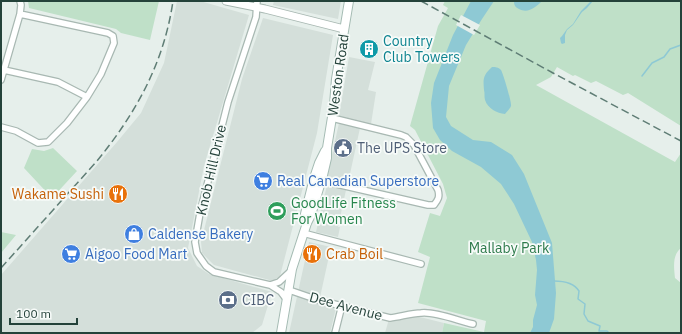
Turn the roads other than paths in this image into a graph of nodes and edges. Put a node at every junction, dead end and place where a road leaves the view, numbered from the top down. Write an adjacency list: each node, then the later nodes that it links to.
1 (20, 1): 5 (street)
2 (226, 1): 4 (street)
3 (349, 1): 6 (main road, Weston Road)
4 (257, 4): 6 (street); 16 (street, Knob Hill Drive)
5 (20, 14): 7 (street); 9 (street)
6 (344, 29): 10 (main road, Weston Road)
7 (4, 70): 8 (street); 9 (street)
8 (1, 80)
9 (87, 97): 11 (street)
10 (332, 118): 12 (main road, Weston Road); 12 (street)
11 (1, 127)
12 (318, 179): 13 (main road, Weston Road)
13 (303, 233): 14 (street); 15 (main road, Weston Road)
14 (421, 264)
15 (292, 269): 16 (street); 17 (main road, Weston Road)
16 (270, 286): 18 (street, Knob Hill Drive)
17 (289, 290): 18 (main road, Weston Road); 19 (street, Dee Avenue)
18 (287, 300): 21 (main road, Weston Road)
19 (342, 305): 20 (street, Dee Avenue); 22 (street)
20 (473, 324)
21 (281, 333)
22 (335, 333)

